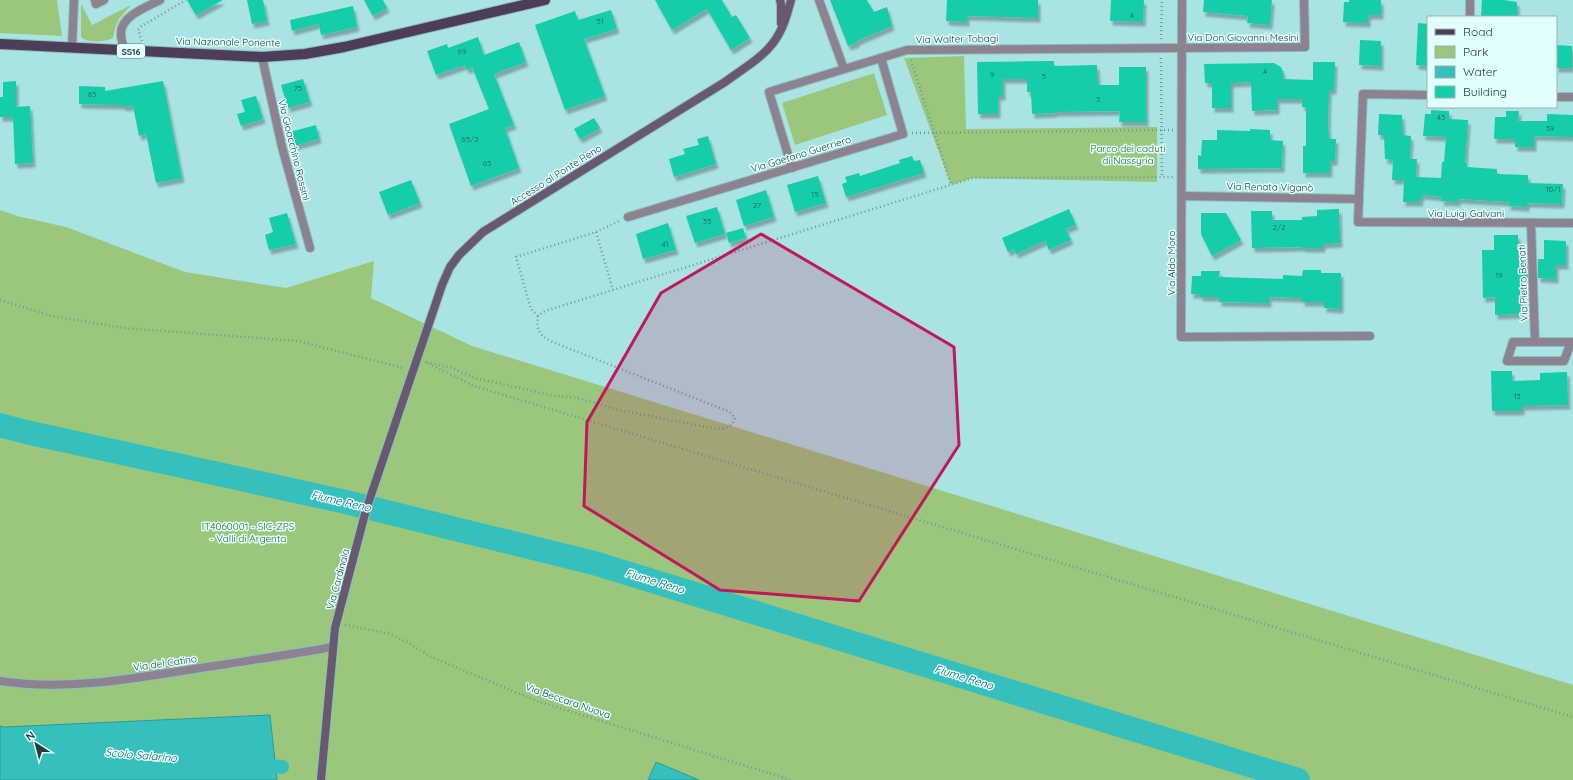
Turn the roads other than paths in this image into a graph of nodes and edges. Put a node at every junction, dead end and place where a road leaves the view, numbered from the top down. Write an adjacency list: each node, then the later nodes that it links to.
1 (74, 0): 16 (street)
2 (104, 0): 11 (street)
3 (160, 0): 17 (street)
4 (545, 0): 18 (main road, Via Nazionale Ponente / SS16)
5 (780, 0): 13 (main road)
6 (791, 0): 13 (main road, Accesso al Ponte Reno)
7 (819, 0): 20 (street)
8 (1182, 0): 15 (street, Via Aldo Moro)
9 (1304, 0): 15 (street, Via Don Giovanni Mesini)
10 (1470, 0): 12 (street)
11 (95, 2)
12 (1470, 16)
13 (781, 30): 34 (main road, Accesso al Ponte Reno)
14 (0, 44): 16 (main road, Via Nazionale Ponente / SS16)
15 (1182, 47): 19 (street, Via Walter Tobagi); 25 (street, Via Aldo Moro)
16 (72, 48): 17 (main road, Via Nazionale Ponente / SS16)
17 (124, 50): 18 (main road, Via Nazionale Ponente / SS16)
18 (262, 57): 30 (street, Via Gioacchino Rossini)
19 (881, 58): 20 (street, Via Walter Tobagi); 24 (street, Via Gaetano Guerriero)
20 (844, 69): 24 (street, Via Walter Tobagi)
21 (1427, 95): 26 (street)
22 (1557, 97): 23 (street)
23 (1573, 97)
24 (792, 168): 27 (street, Via Gaetano Guerriero)
25 (1182, 196): 26 (street, Via Renata Viganò); 31 (street, Via Aldo Moro)
26 (1359, 199): 28 (street, Via Luigi Galvani)
27 (628, 217)
28 (1531, 223): 29 (street, Via Luigi Galvani); 32 (street, Via Pietro Benati)
29 (1573, 223)
30 (310, 248)
31 (1370, 336)
32 (1535, 342): 33 (street); 33 (street)
33 (1572, 342)
34 (407, 389): 35 (main road, Via Cardinala)
35 (333, 646): 36 (street, Via del Catino); 37 (main road, Via Cardinala)
36 (0, 681)
37 (321, 780)

